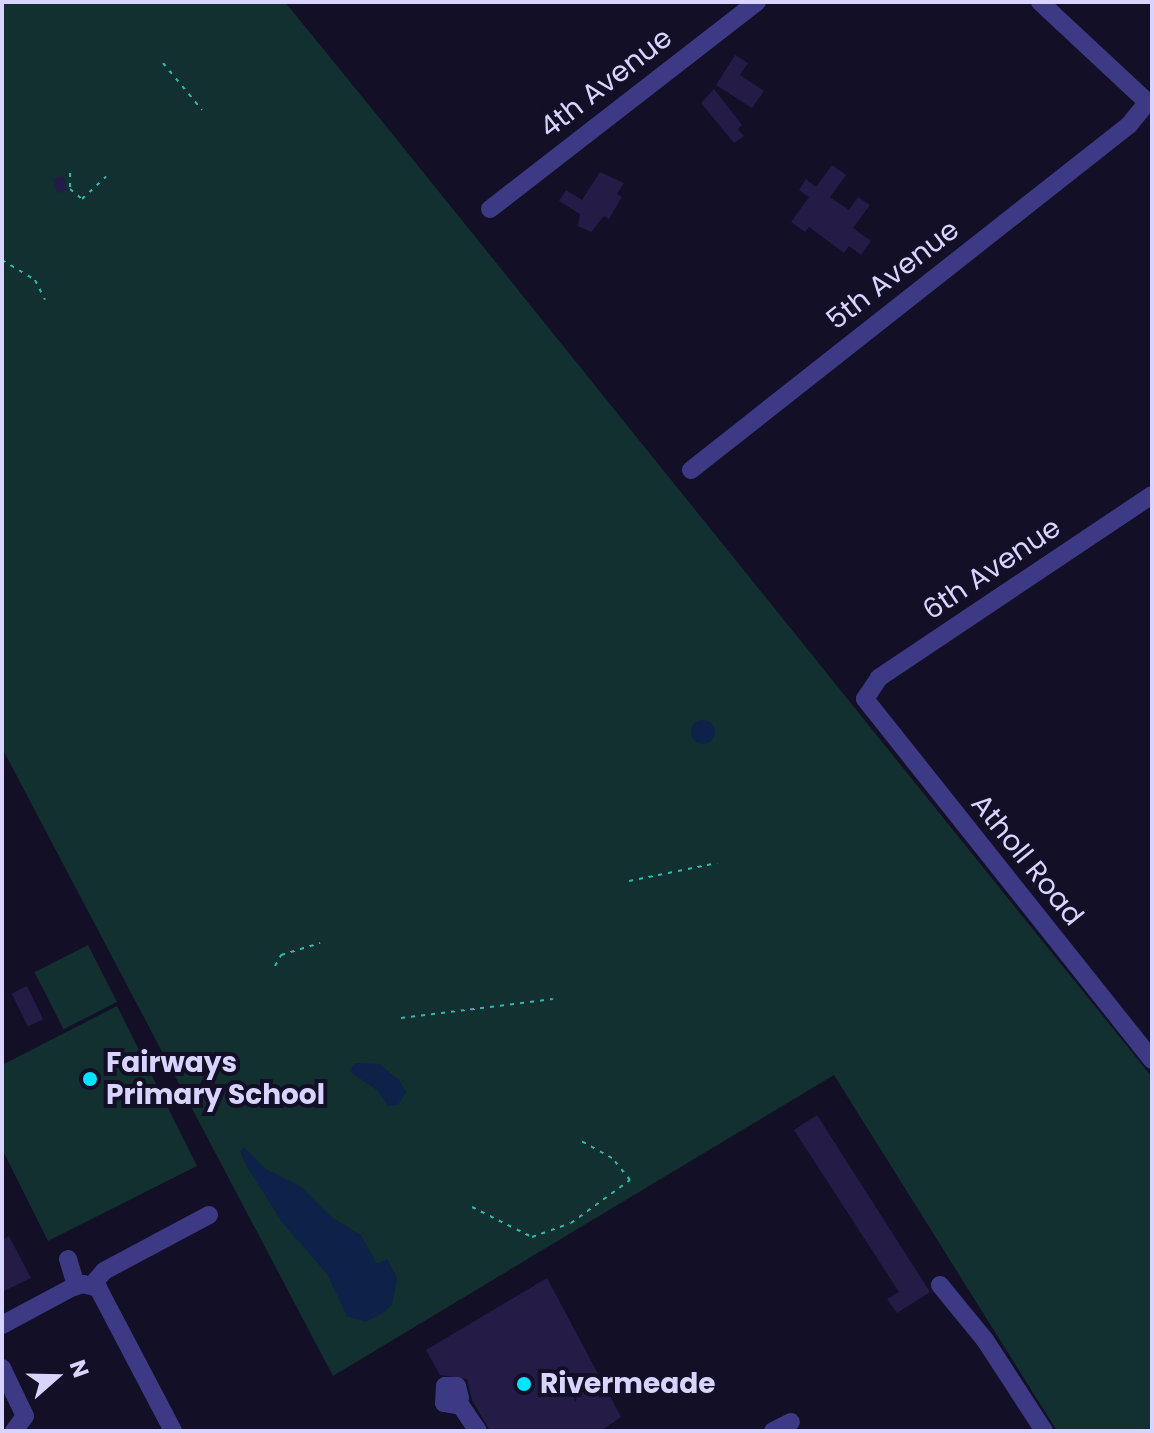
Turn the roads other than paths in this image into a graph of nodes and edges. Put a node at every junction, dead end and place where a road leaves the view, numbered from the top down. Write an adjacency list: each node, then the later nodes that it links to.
1 (757, 2): 4 (street, 4th Avenue)
2 (1040, 2): 3 (street)
3 (1150, 104): 5 (street, 5th Avenue)
4 (490, 209)
5 (691, 470)
6 (1152, 495): 7 (street, 6th Avenue)
7 (866, 692): 8 (street, Atholl Road)
8 (1152, 1060)
9 (209, 1215): 11 (street)
10 (68, 1259): 11 (street)
11 (84, 1285): 13 (street); 18 (street)
12 (940, 1285): 21 (street)
13 (2, 1325)
14 (2, 1368): 17 (street)
15 (455, 1402): 19 (street)
16 (791, 1422): 20 (street)
17 (14, 1431)
18 (173, 1431)
19 (478, 1431)
20 (773, 1431)
21 (1044, 1431)

